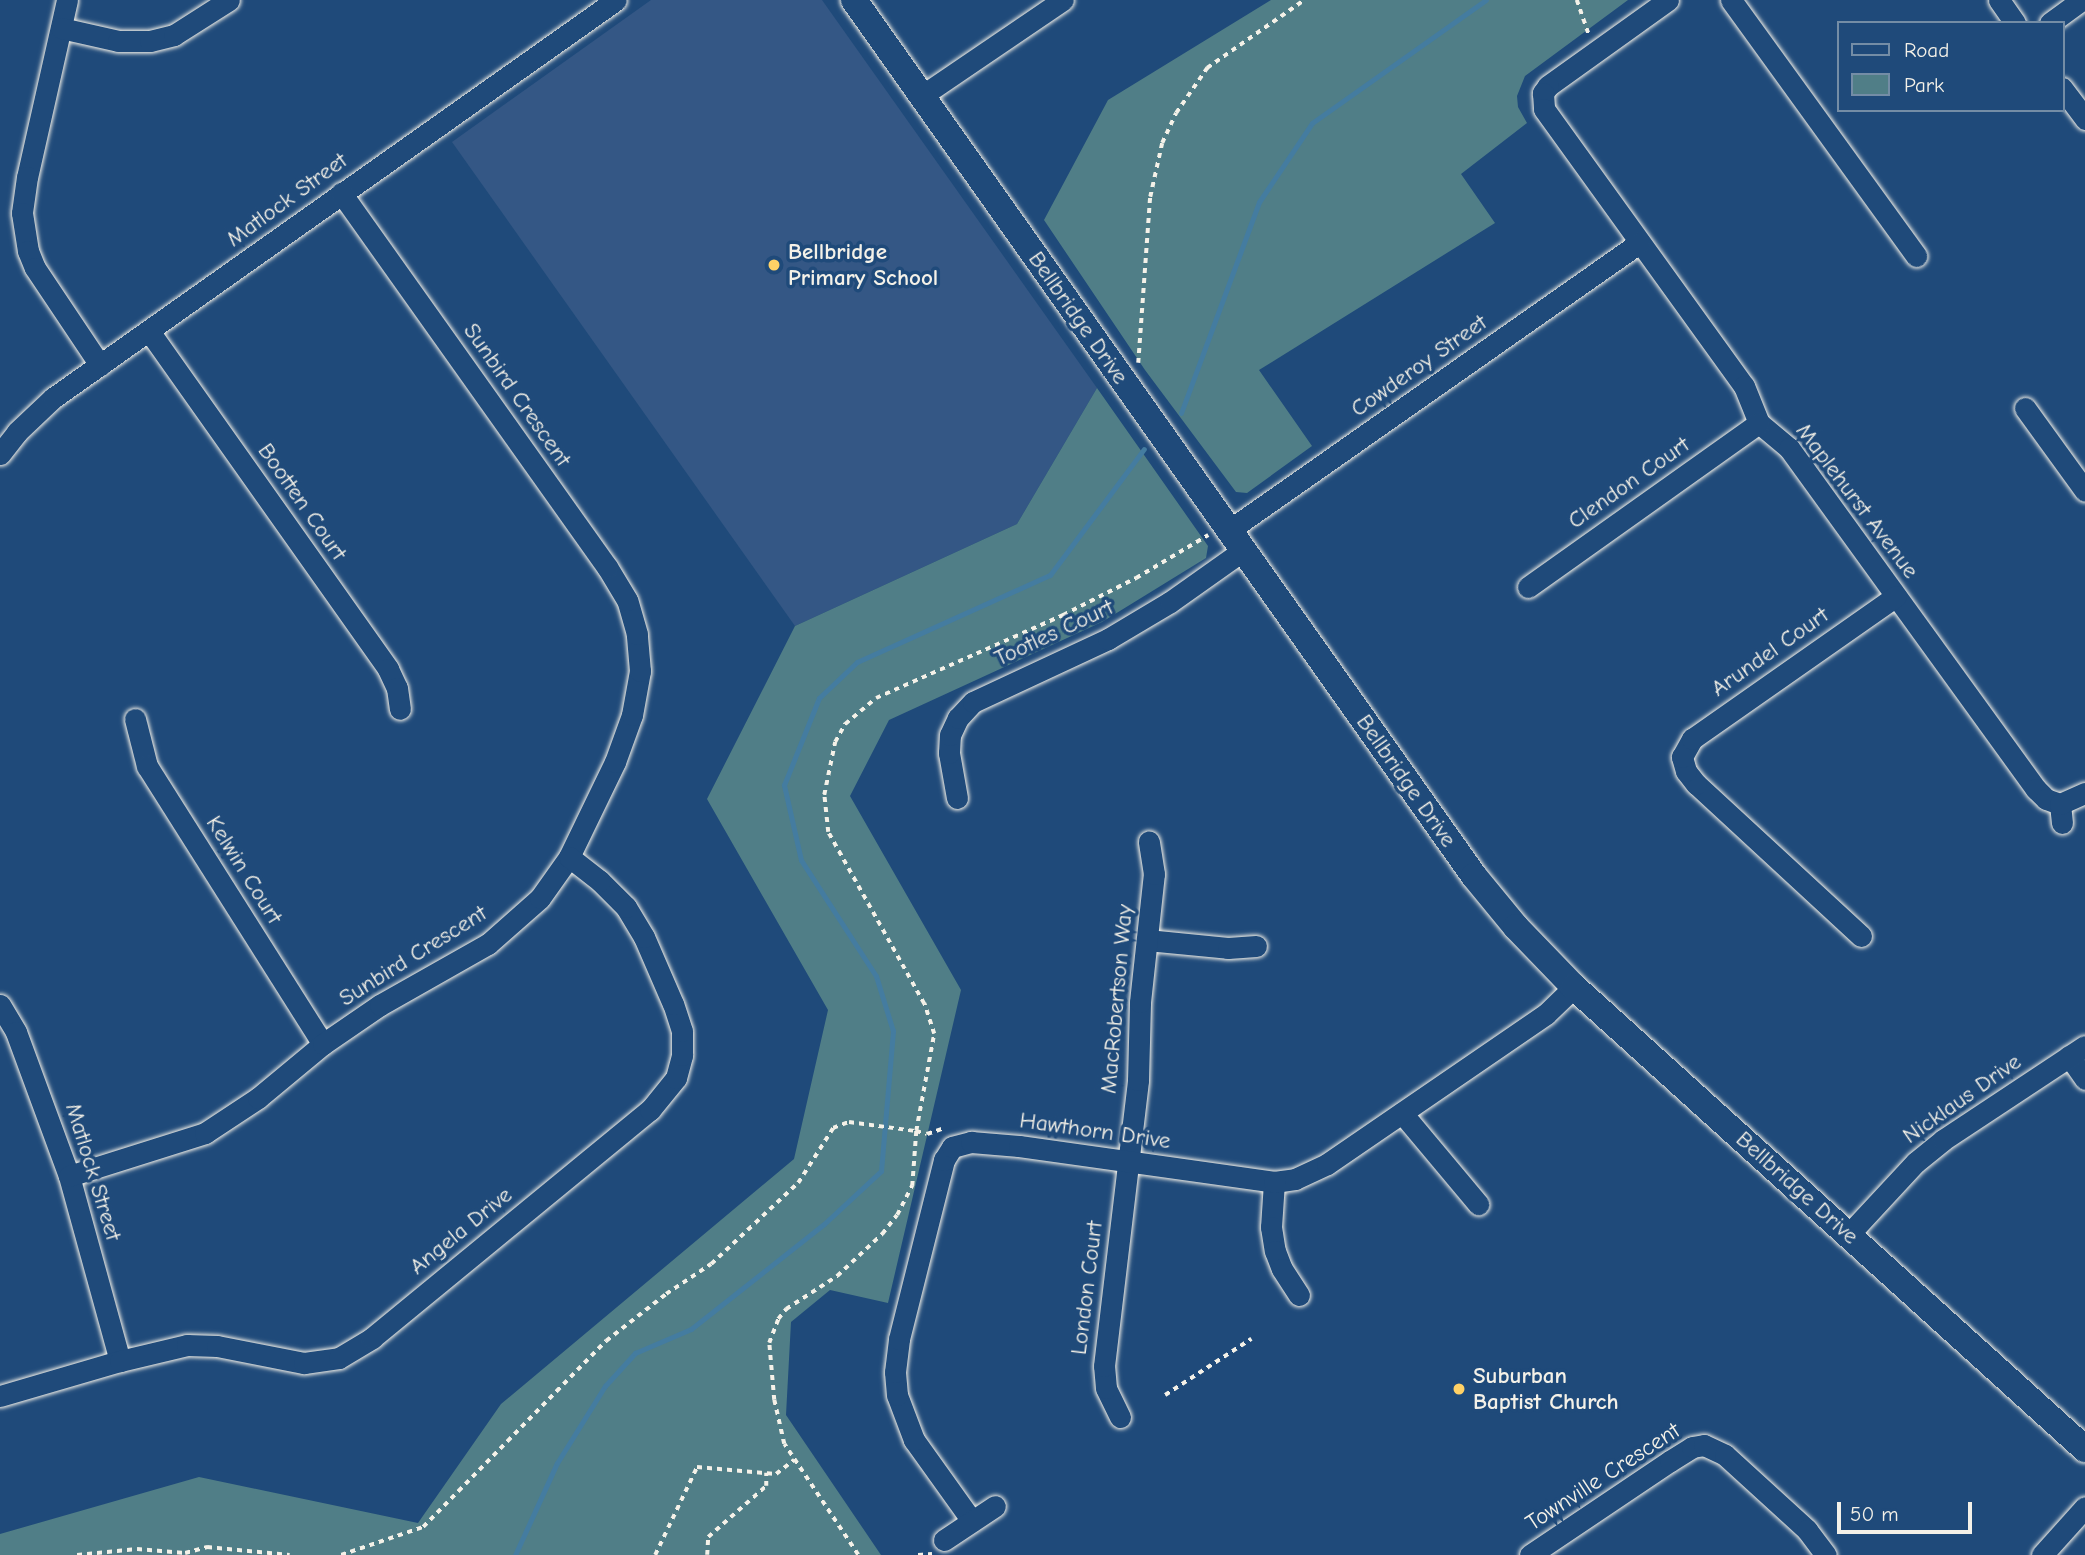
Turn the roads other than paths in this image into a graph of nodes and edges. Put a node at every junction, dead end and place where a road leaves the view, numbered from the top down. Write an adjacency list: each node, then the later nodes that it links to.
1 (67, 0): 12 (street)
2 (229, 0): 12 (street)
3 (616, 0): 16 (street, Matlock Street)
4 (854, 0): 14 (street, Bellbridge Drive)
5 (1063, 0): 14 (street)
6 (1668, 0): 17 (street, Maplehurst Avenue)
7 (1731, 0): 18 (street)
8 (1999, 0): 10 (street)
9 (2081, 0): 11 (street)
10 (2014, 21)
11 (2053, 21)
12 (61, 28): 20 (street)
13 (2064, 91): 15 (street)
14 (923, 95): 25 (street, Bellbridge Drive)
15 (2085, 119)
16 (341, 193): 19 (street, Matlock Street); 33 (street, Sunbird Crescent)
17 (1639, 243): 22 (street, Maplehurst Avenue); 25 (street, Cowderoy Street)
18 (1916, 256)
19 (149, 331): 20 (street, Matlock Street); 28 (street, Bootten Court)
20 (100, 365): 23 (street, Matlock Street)
21 (2025, 408): 24 (street)
22 (1759, 423): 26 (street, Clendon Court); 27 (street, Maplehurst Avenue)
23 (0, 454)
24 (2085, 491)
25 (1235, 541): 31 (street, Tootles Court); 37 (street, Bellbridge Drive)
26 (1528, 587)
27 (1896, 596): 30 (street, Maplehurst Avenue); 34 (street, Arundel Court)
28 (400, 709)
29 (135, 719): 39 (street, Kelwin Court)
30 (2085, 793)
31 (957, 798)
32 (1149, 841): 35 (street, MacRobertson Way)
33 (569, 857): 39 (street, Sunbird Crescent); 49 (street, Angela Drive)
34 (1861, 936)
35 (1147, 940): 36 (street); 43 (street, MacRobertson Way)
36 (1256, 946)
37 (1574, 987): 42 (street, Hawthorn Drive); 47 (street, Bellbridge Drive)
38 (0, 1005): 44 (street, Matlock Street)
39 (323, 1044): 44 (street, Sunbird Crescent)
40 (2077, 1051): 41 (street); 47 (street, Nicklaus Drive)
41 (2085, 1079)
42 (1402, 1112): 45 (street, Hawthorn Drive); 46 (street)
43 (1129, 1162): 45 (street, Hawthorn Drive); 51 (street, London Court); 55 (street, Hawthorn Drive)
44 (69, 1176): 49 (street, Matlock Street)
45 (1274, 1182): 48 (street)
46 (1478, 1204)
47 (1849, 1234): 52 (street, Bellbridge Drive)
48 (1299, 1295)
49 (120, 1361): 50 (street, Angela Drive)
50 (0, 1396)
51 (1121, 1417)
52 (2085, 1450)
53 (995, 1506): 55 (street)
54 (2085, 1507): 59 (street)
55 (972, 1521): 56 (street)
56 (938, 1547)
57 (1530, 1555): 58 (street, Townville Crescent)
58 (1826, 1555)
59 (2042, 1555)

